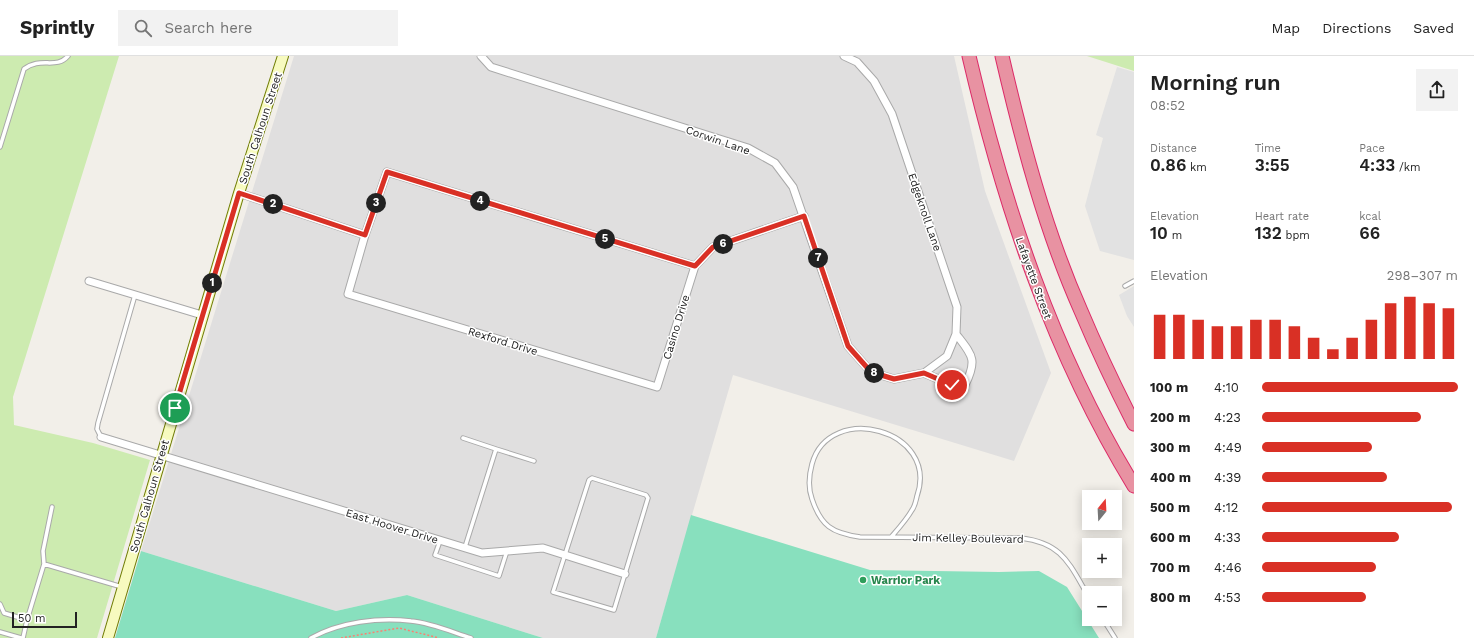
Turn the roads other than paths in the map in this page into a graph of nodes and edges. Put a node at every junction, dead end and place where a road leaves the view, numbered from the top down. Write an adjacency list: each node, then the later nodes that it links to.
1 (68, 56): 7 (lane)
2 (284, 56): 8 (street, South Calhoun Street)
3 (481, 56): 9 (street, Corwin Lane)
4 (844, 56): 17 (street, Edgeknoll Lane)
5 (969, 56): 26 (highway, Lafayette Street)
6 (1002, 56): 20 (highway)
7 (0, 146)
8 (239, 193): 10 (street); 16 (street, South Calhoun Street)
9 (804, 216): 11 (street); 18 (street, Corwin Lane)
10 (365, 235): 11 (street); 19 (street, Rexford Drive)
11 (695, 266): 19 (street, Casino Drive)
12 (89, 281): 15 (street)
13 (1134, 281): 14 (lane)
14 (1125, 286)
15 (135, 294): 16 (street); 21 (lane)
16 (202, 314): 24 (street, South Calhoun Street)
17 (956, 334): 18 (street, Edgeknoll Lane); 18 (street)
18 (924, 373)
19 (657, 387)
20 (1134, 424)
21 (101, 438): 24 (street, East Hoover Drive)
22 (463, 438): 23 (lane)
23 (496, 448): 25 (lane); 30 (lane)
24 (161, 455): 29 (street, East Hoover Drive); 36 (street, South Calhoun Street)
25 (534, 461)
26 (1134, 486)
27 (52, 507): 33 (lane)
28 (892, 536): 28 (lane, Jim Kelley Boulevard); 35 (lane, Jim Kelley Boulevard)
29 (440, 541): 30 (street, East Hoover Drive); 31 (lane)
30 (465, 548): 31 (street, East Hoover Drive)
31 (507, 551): 32 (street, East Hoover Drive)
32 (564, 555): 34 (street, East Hoover Drive); 34 (lane); 34 (lane)
33 (44, 564): 36 (lane); 38 (lane)
34 (626, 574)
35 (1082, 586)
36 (123, 587): 42 (street, South Calhoun Street)
37 (0, 604): 38 (lane)
38 (27, 620): 41 (lane)
39 (1107, 626): 45 (lane)
40 (0, 632): 41 (lane)
41 (22, 638)
42 (108, 638)
43 (311, 638): 44 (lane)
44 (471, 638)
45 (1114, 638)

